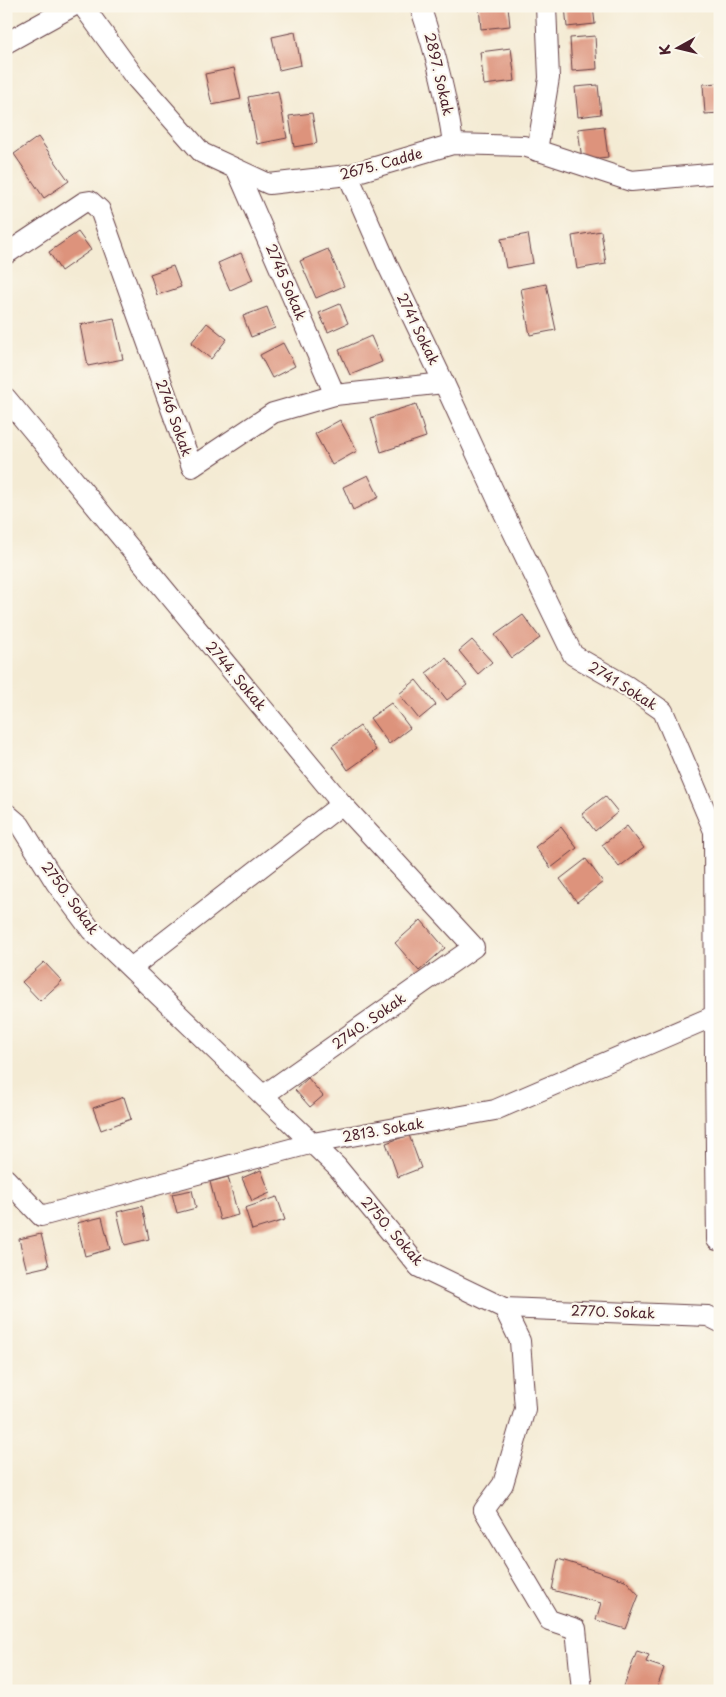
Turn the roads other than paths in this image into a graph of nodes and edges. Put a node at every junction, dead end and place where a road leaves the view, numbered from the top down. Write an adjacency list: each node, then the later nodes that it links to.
1 (73, 6): 5 (street)
2 (83, 6): 8 (street, 2675. Cadde)
3 (420, 6): 6 (street, 2897. Sokak)
4 (546, 6): 7 (street)
5 (6, 43)
6 (453, 144): 7 (street, 2675. Cadde); 10 (street, 2675. Cadde)
7 (537, 151): 9 (street, 2675. Cadde)
8 (237, 170): 10 (street, 2675. Cadde); 13 (street, 2745 Sokak)
9 (720, 173)
10 (348, 175): 12 (street, 2741 Sokak)
11 (6, 254): 13 (street, 2746 Sokak)
12 (444, 383): 13 (street, 2746 Sokak); 17 (street, 2741 Sokak)
13 (335, 395)
14 (6, 398): 15 (street, 2744. Sokak)
15 (342, 804): 18 (street, 2744. Sokak); 19 (street)
16 (6, 813): 19 (street, 2750. Sokak)
17 (716, 826): 20 (street, 2741 Sokak)
18 (474, 947): 21 (street, 2740. Sokak)
19 (131, 968): 21 (street, 2750. Sokak)
20 (716, 1009): 22 (street, 2813. Sokak); 24 (street, 2741 Sokak)
21 (264, 1095): 22 (street, 2750. Sokak)
22 (313, 1142): 23 (street, 2813. Sokak); 25 (street, 2750. Sokak)
23 (6, 1179)
24 (720, 1240)
25 (504, 1308): 26 (street, 2770. Sokak); 27 (street)
26 (720, 1322)
27 (582, 1691)

